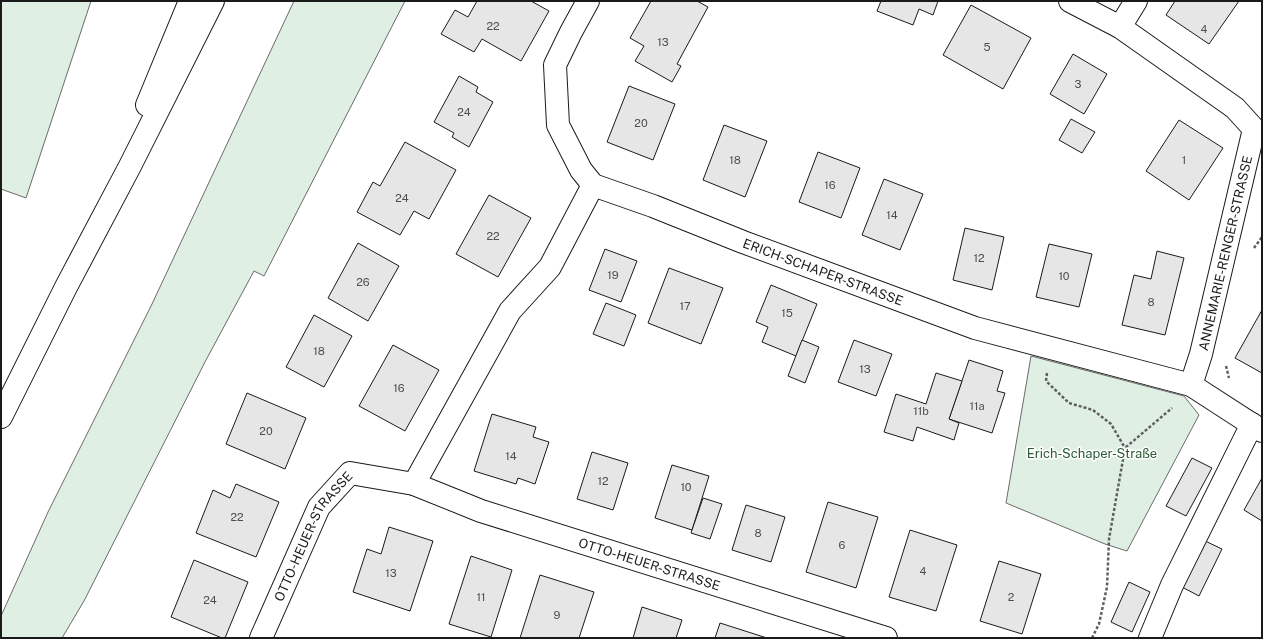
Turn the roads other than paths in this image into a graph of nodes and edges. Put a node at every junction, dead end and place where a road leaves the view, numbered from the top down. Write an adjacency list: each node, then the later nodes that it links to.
1 (190, 1): 8 (street)
2 (213, 1): 8 (street)
3 (588, 1): 7 (street)
4 (1070, 1): 6 (street, ANNEMARIE-RENGER-STRASSE)
5 (1136, 1): 6 (street)
6 (1120, 28): 9 (street, ANNEMARIE-RENGER-STRASSE)
7 (594, 185): 9 (street, ERICH-SCHAPER-STRASSE); 12 (street)
8 (66, 287): 10 (street)
9 (1191, 385): 11 (street, ERICH-SCHAPER-STRASSE)
10 (1, 417)
11 (1257, 428): 15 (street)
12 (414, 484): 13 (street, OTTO-HEUER-STRASSE); 14 (street, OTTO-HEUER-STRASSE)
13 (261, 638)
14 (886, 638)
15 (1150, 638)

